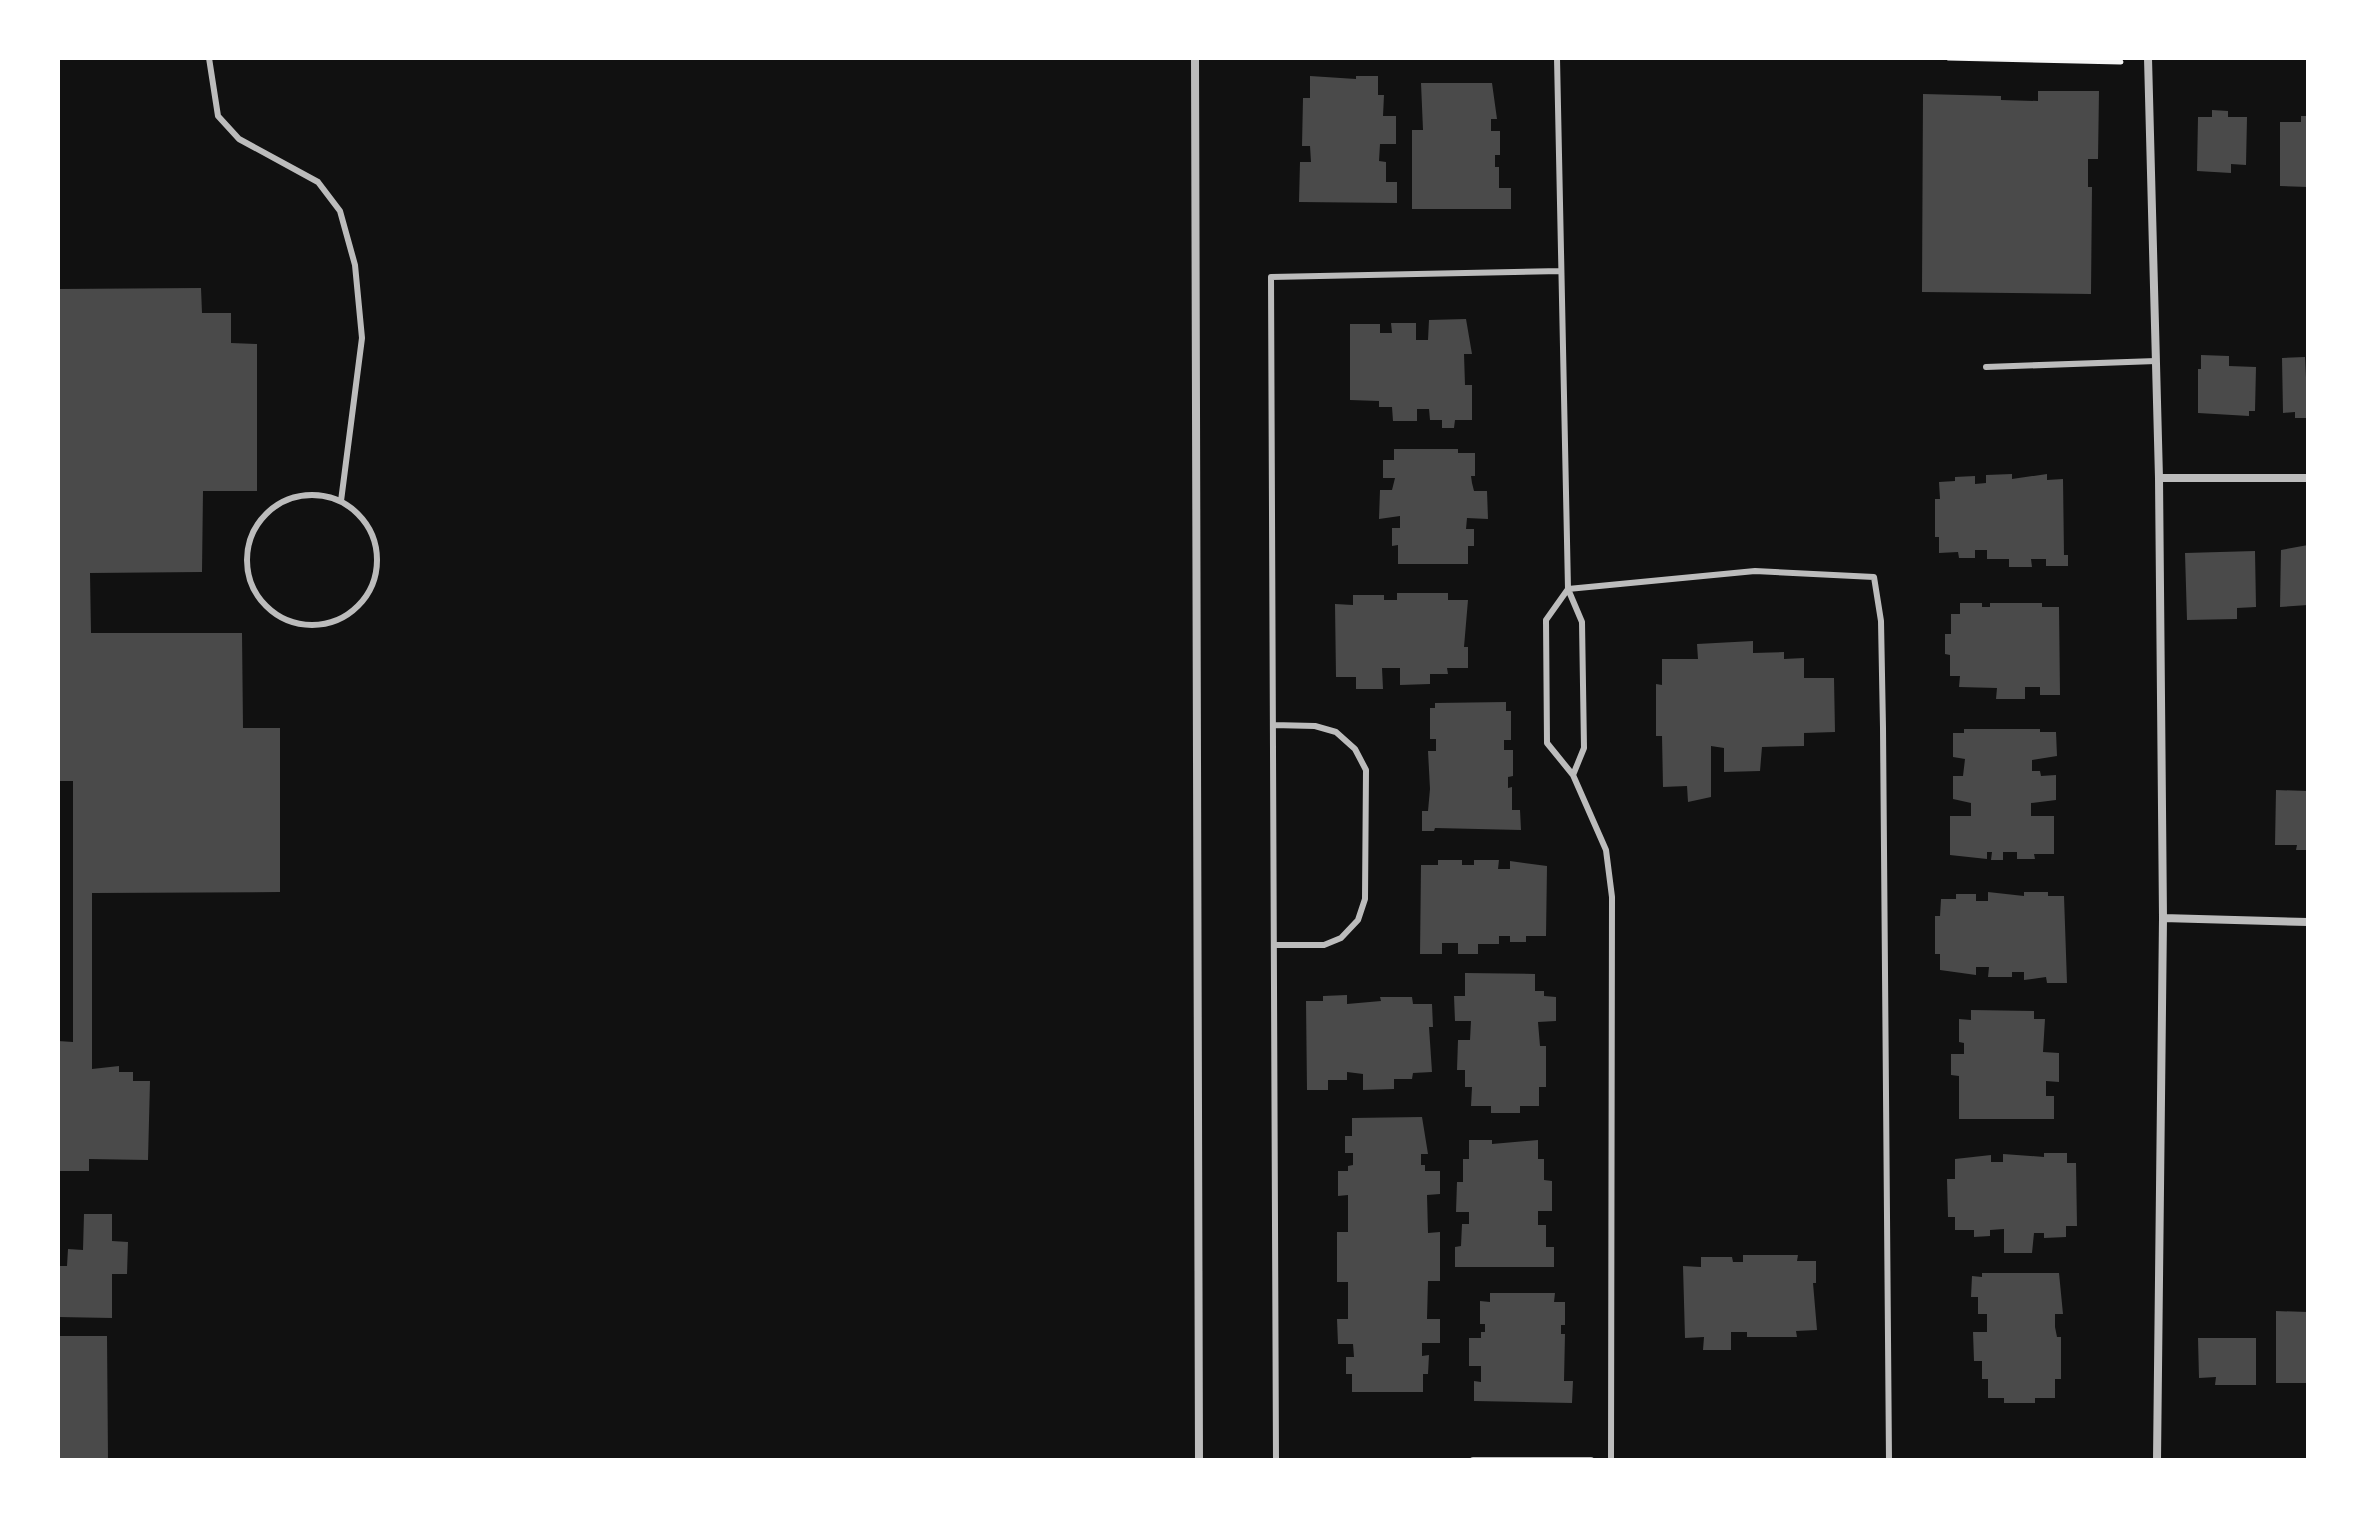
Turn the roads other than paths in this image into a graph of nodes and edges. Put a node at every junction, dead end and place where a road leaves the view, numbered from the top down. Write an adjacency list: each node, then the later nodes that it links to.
1 (209, 58): 10 (lane)
2 (1195, 58): 17 (street)
3 (1557, 58): 5 (lane)
4 (2148, 58): 6 (street)
5 (1561, 271): 11 (lane); 12 (lane)
6 (2156, 361): 7 (lane); 8 (street)
7 (1986, 367)
8 (2159, 478): 9 (street); 14 (street)
9 (2308, 478)
10 (341, 501): 10 (lane)
11 (1568, 589): 13 (lane); 13 (lane); 22 (lane)
12 (1273, 725): 16 (lane); 16 (lane)
13 (1573, 775): 21 (lane)
14 (2163, 918): 15 (street); 23 (street)
15 (2308, 922)
16 (1274, 945): 18 (lane)
17 (1199, 1460)
18 (1276, 1460)
19 (1473, 1460): 20 (lane)
20 (1591, 1460)
21 (1611, 1460)
22 (1889, 1460)
23 (2157, 1460)

